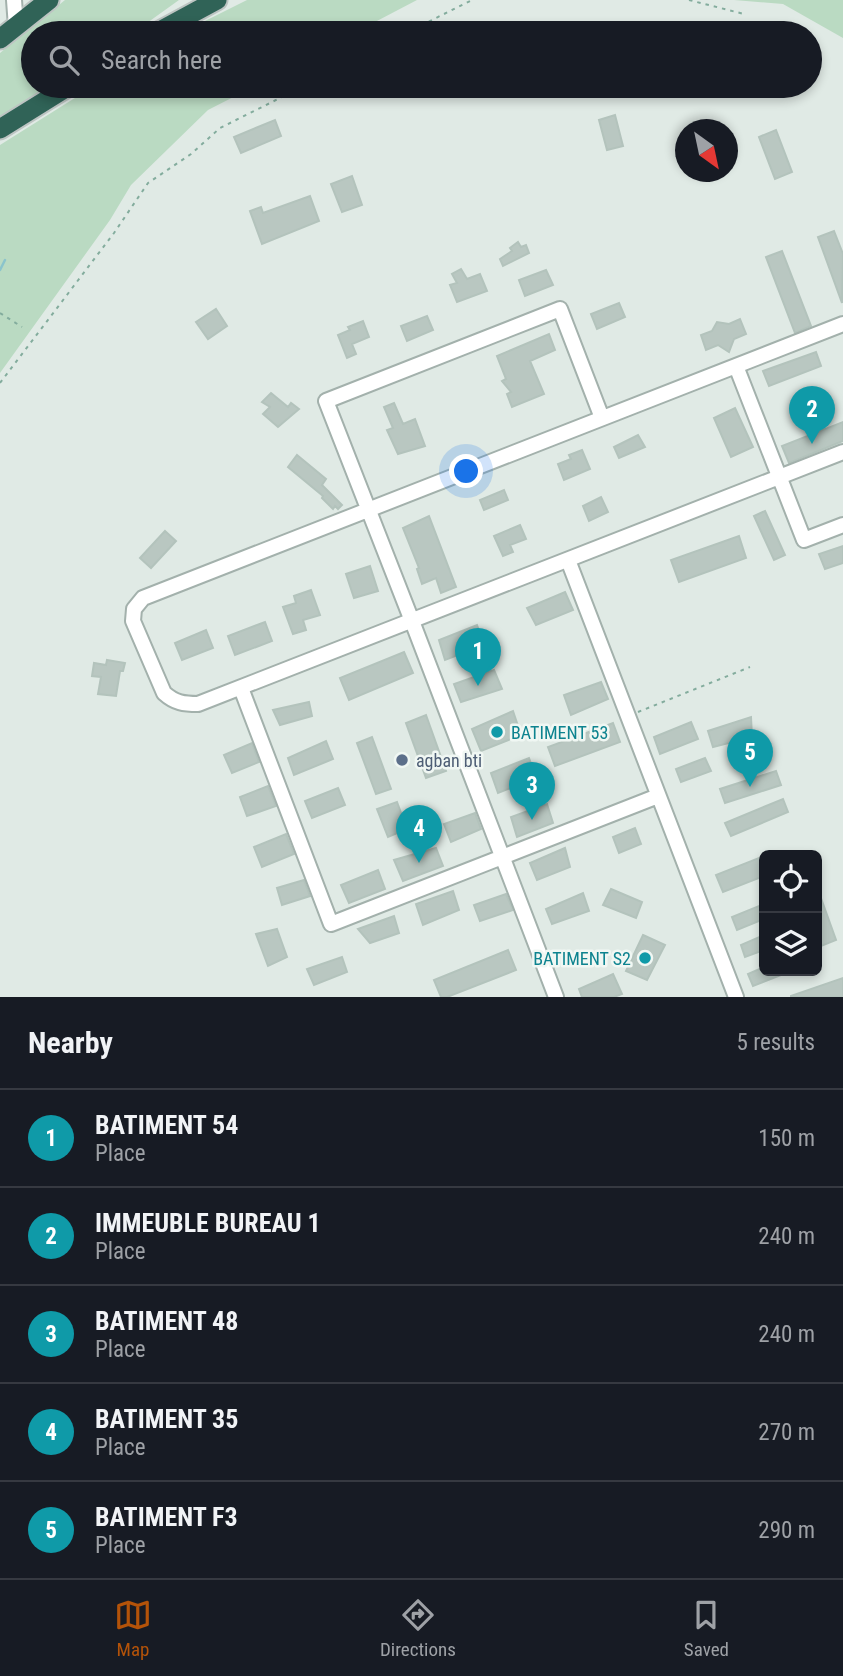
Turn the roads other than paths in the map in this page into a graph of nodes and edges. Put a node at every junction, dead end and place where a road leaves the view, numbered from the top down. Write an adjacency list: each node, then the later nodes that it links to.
1 (14, 0): 8 (lane)
2 (189, 0): 6 (highway)
3 (217, 0): 7 (highway)
4 (46, 2): 5 (highway)
5 (23, 21)
6 (161, 21)
7 (178, 21)
8 (8, 33)
9 (50, 98): 10 (highway)
10 (0, 130)
11 (843, 324): 12 (lane)
12 (736, 366): 13 (lane); 15 (lane)
13 (602, 418): 16 (lane); 16 (lane)
14 (843, 453): 15 (lane)
15 (781, 477): 17 (lane); 18 (lane)
16 (368, 510): 19 (lane); 20 (lane)
17 (843, 525)
18 (568, 560): 19 (lane); 21 (lane)
19 (412, 621): 20 (lane); 22 (lane)
20 (241, 688): 22 (lane)
21 (658, 796): 22 (lane); 24 (lane)
22 (503, 856): 23 (lane)
23 (556, 997)
24 (736, 997)

